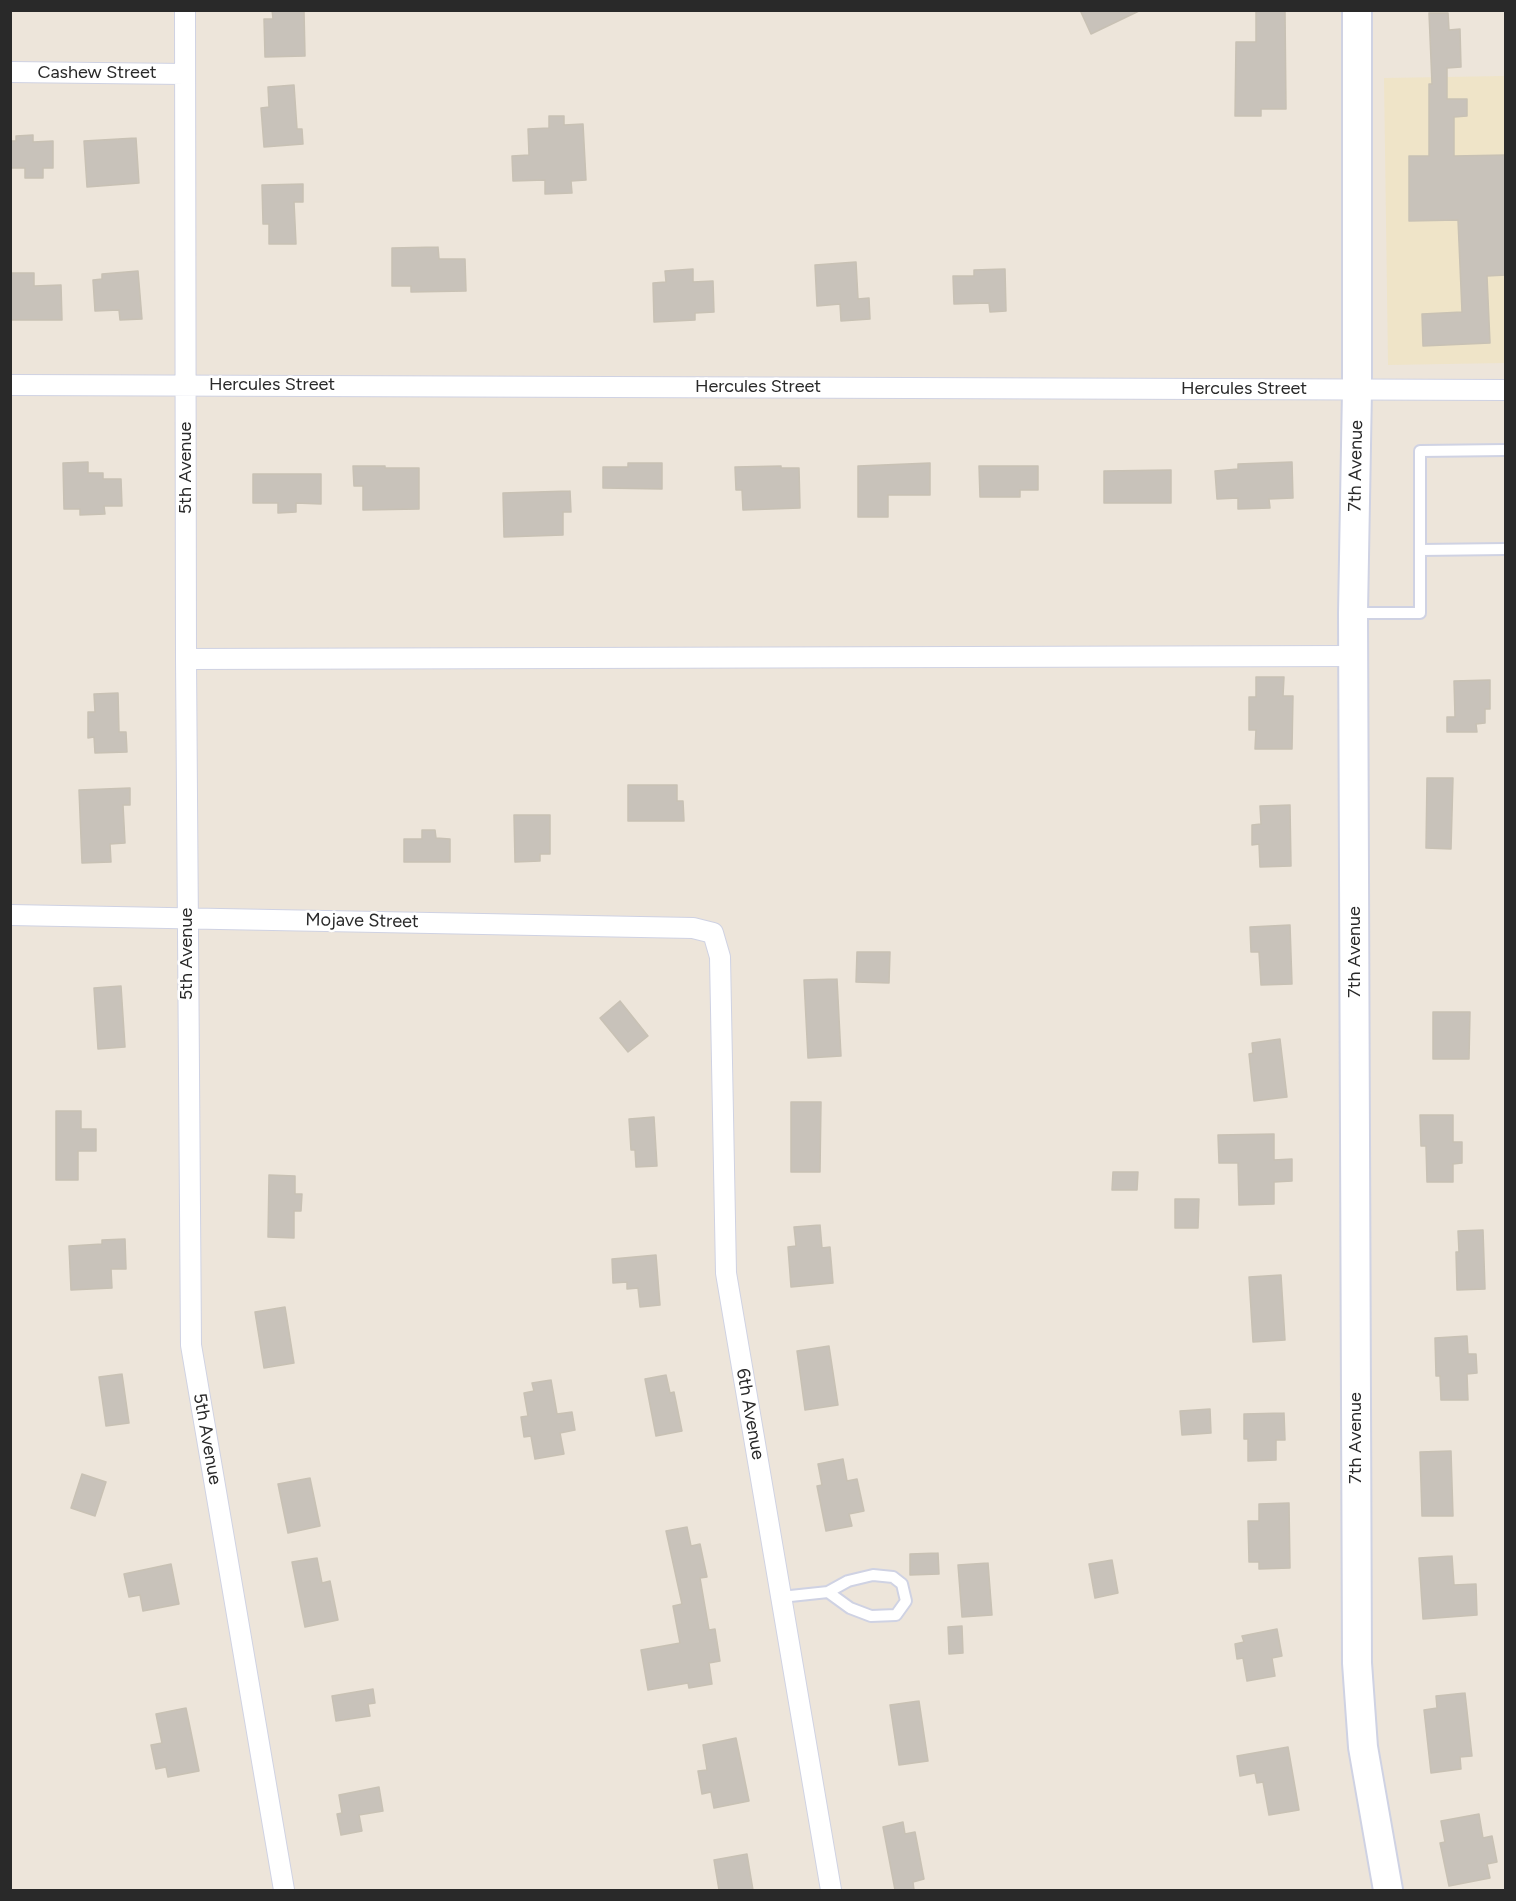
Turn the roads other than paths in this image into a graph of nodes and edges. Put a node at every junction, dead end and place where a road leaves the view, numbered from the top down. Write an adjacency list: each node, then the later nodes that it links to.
1 (185, 10): 4 (street, 5th Avenue)
2 (1357, 10): 7 (street, 7th Avenue)
3 (10, 72): 4 (street, Cashew Street)
4 (184, 74): 5 (street, 5th Avenue)
5 (187, 384): 6 (street, Hercules Street); 7 (street, Hercules Street); 14 (street, 5th Avenue)
6 (10, 385)
7 (1358, 390): 8 (street, Hercules Street); 12 (street, 7th Avenue)
8 (1506, 390)
9 (1506, 450): 11 (lane)
10 (1506, 549): 11 (lane)
11 (1420, 550): 12 (lane)
12 (1353, 613): 13 (street, 7th Avenue)
13 (1354, 656): 14 (street); 22 (street, 7th Avenue)
14 (186, 659): 16 (street, 5th Avenue)
15 (10, 915): 16 (street, Mojave Street)
16 (187, 917): 17 (street, Mojave Street); 20 (street, 5th Avenue)
17 (713, 933): 19 (street, 6th Avenue)
18 (828, 1592): 18 (lane); 19 (lane)
19 (781, 1597): 21 (street, 6th Avenue)
20 (284, 1890)
21 (831, 1890)
22 (1388, 1890)

